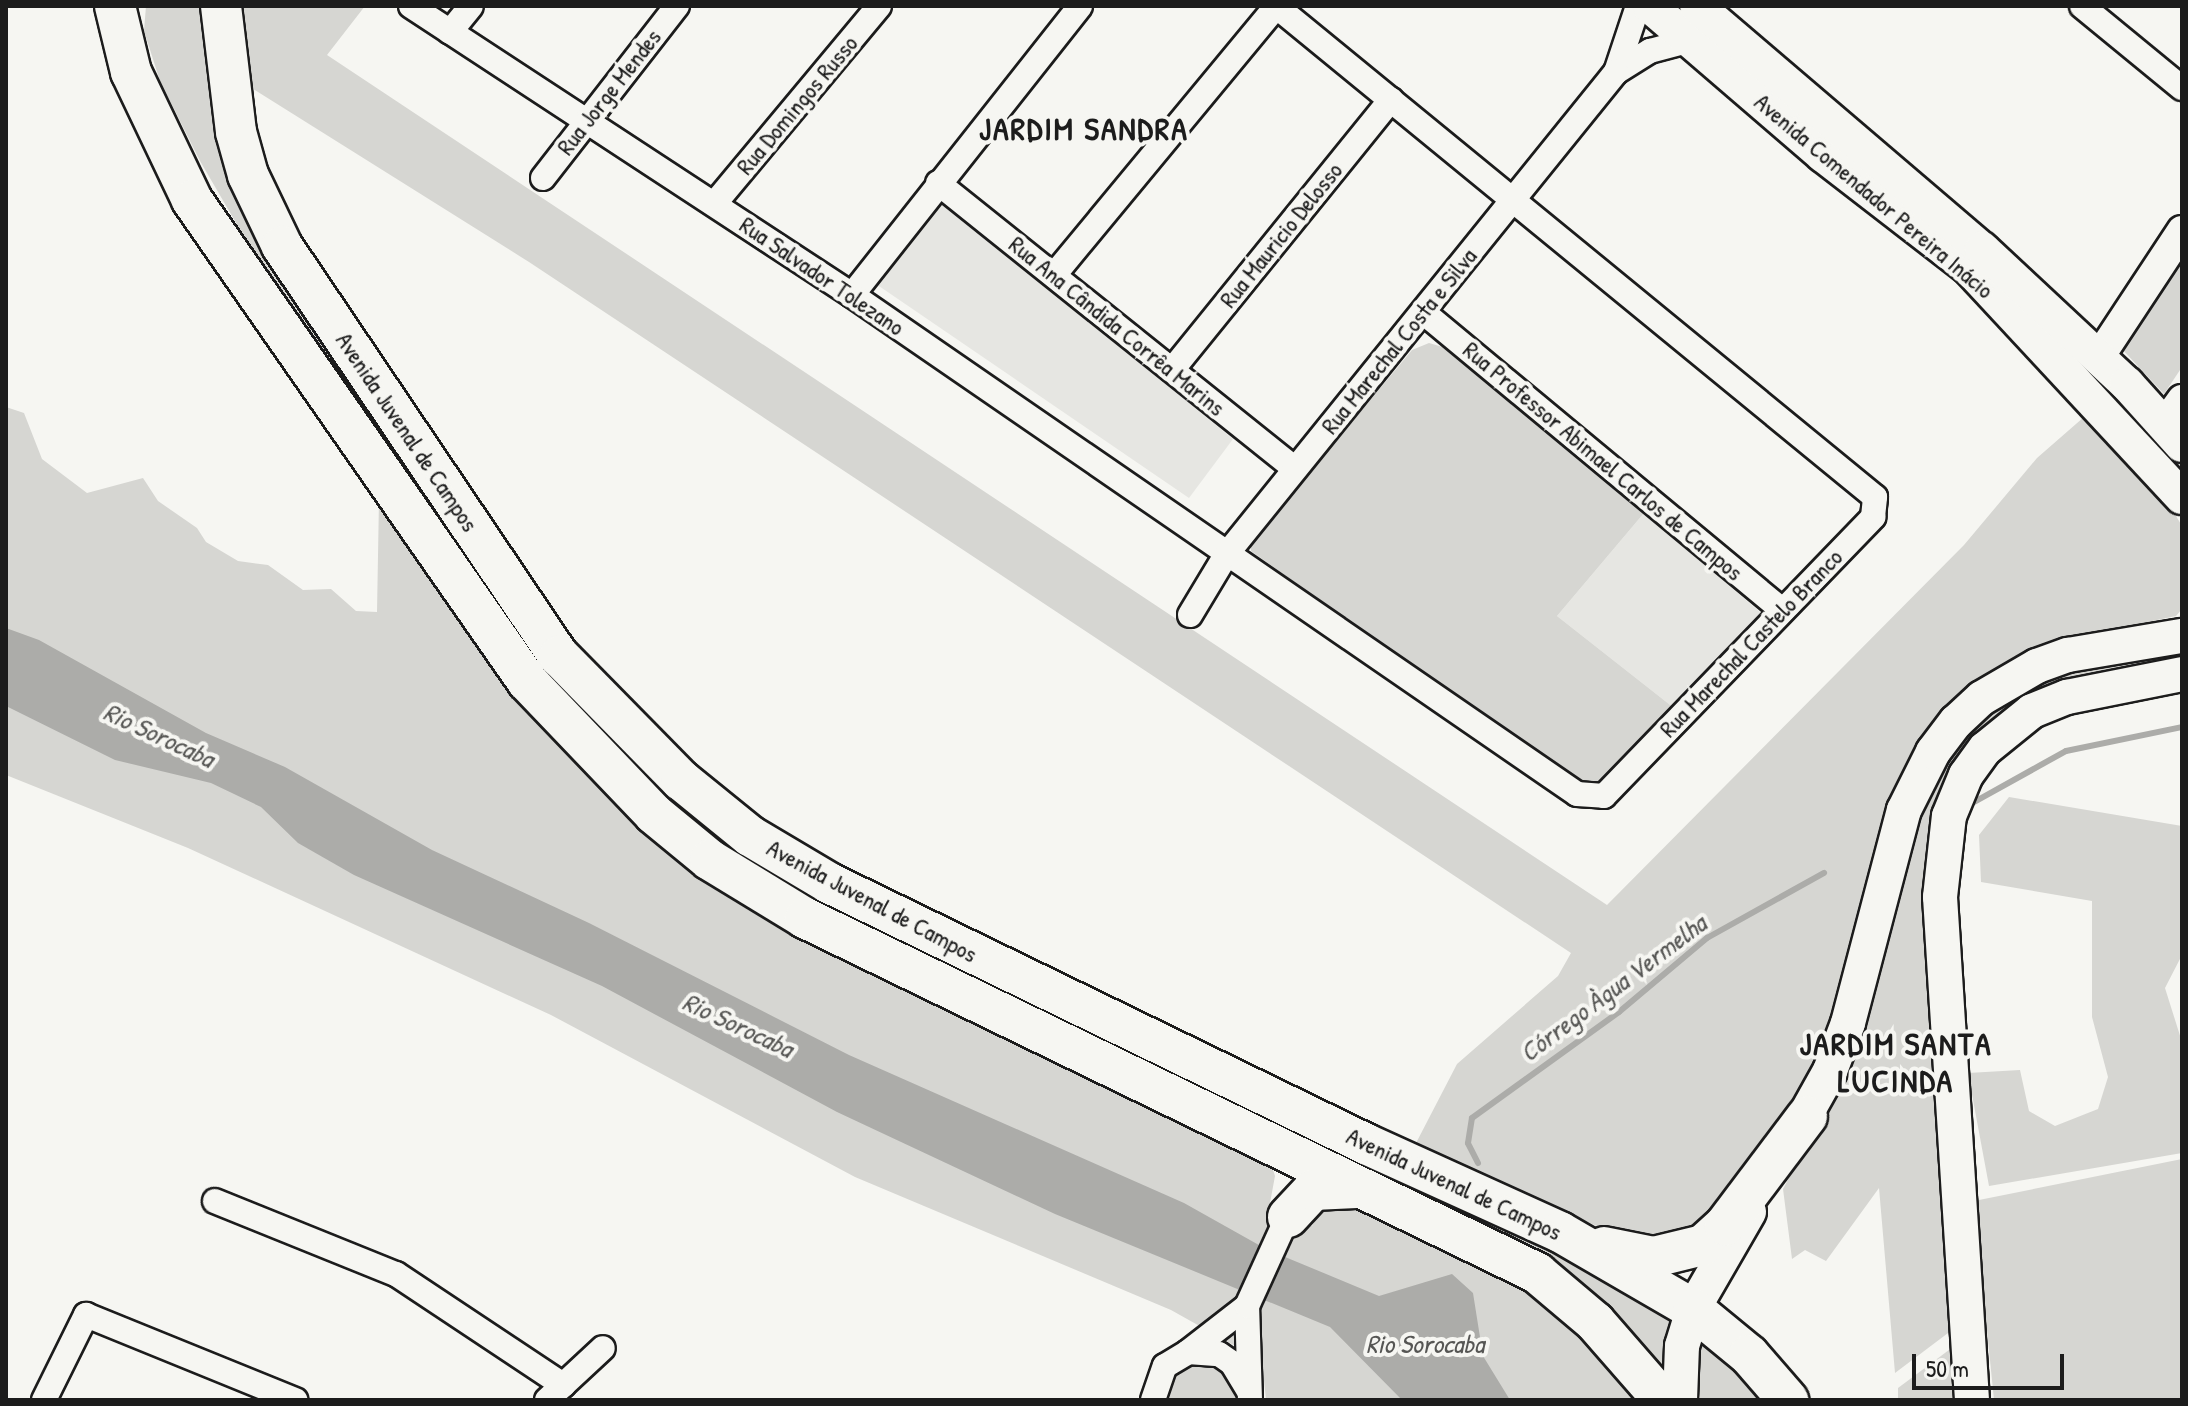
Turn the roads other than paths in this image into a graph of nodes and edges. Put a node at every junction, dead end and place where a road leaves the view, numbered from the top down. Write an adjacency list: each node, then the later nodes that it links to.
1 (115, 6): 20 (highway, Avenida Juvenal de Campos)
2 (130, 6): 20 (highway)
3 (207, 6): 19 (highway)
4 (221, 6): 19 (highway, Avenida Juvenal de Campos)
5 (411, 6): 13 (street, Rua Salvador Tolezano)
6 (471, 6): 13 (street)
7 (677, 6): 18 (street, Rua Jorge Mendes)
8 (879, 6): 24 (street, Rua Domingos Russo)
9 (1080, 6): 22 (street)
10 (1276, 6): 17 (street); 26 (street)
11 (2082, 6): 16 (street)
12 (1666, 10): 14 (main road, Avenida Comendador Pereira Inácio); 15 (street, Rua Marechal Costa e Silva); 29 (main road, Avenida Comendador Pereira Inácio)
13 (450, 32): 18 (street, Rua Salvador Tolezano)
14 (1688, 41): 15 (street, Rua Marechal Costa e Silva); 31 (main road, Avenida Comendador Pereira Inácio)
15 (1616, 72): 23 (street, Rua Marechal Costa e Silva)
16 (2182, 88)
17 (1391, 100): 23 (street); 30 (street, Rua Mauricio Delosso)
18 (585, 120): 21 (street, Rua Jorge Mendes); 24 (street, Rua Salvador Tolezano)
19 (236, 132): 45 (highway, Avenida Juvenal de Campos)
20 (173, 161): 44 (highway, Avenida Juvenal de Campos)
21 (543, 178)
22 (938, 183): 26 (street, Rua Ana Cândida Corrêa Marins); 27 (street)
23 (1515, 197): 28 (street, Rua Marechal Costa e Silva); 37 (street, Rua Marechal Castelo Branco)
24 (715, 203): 27 (street, Rua Salvador Tolezano)
25 (2182, 231): 29 (street)
26 (1054, 275): 30 (street, Rua Ana Cândida Corrêa Marins)
27 (852, 295): 36 (street, Rua Salvador Tolezano)
28 (1423, 312): 34 (street, Rua Marechal Costa e Silva); 37 (street, Rua Professor Abimael Carlos de Campos)
29 (2099, 357): 31 (main road); 32 (main road, Avenida Comendador Pereira Inácio)
30 (1172, 370): 34 (street, Rua Ana Cândida Corrêa Marins)
31 (2094, 398): 33 (main road, Avenida Comendador Pereira Inácio)
32 (2176, 424): 33 (main road)
33 (2123, 429): 35 (main road, Avenida Comendador Pereira Inácio)
34 (1295, 469): 36 (street, Rua Marechal Costa e Silva)
35 (2182, 497)
36 (1226, 555): 37 (street, Rua Marechal Castelo Branco); 38 (street, Rua Marechal Costa e Silva)
37 (1782, 610)
38 (1190, 615)
39 (2182, 621): 41 (main road)
40 (2182, 636): 41 (main road)
41 (2132, 645): 43 (main road)
42 (2182, 674): 63 (main road)
43 (1807, 1116): 50 (highway); 52 (main road)
44 (1275, 1149): 46 (highway, Avenida Juvenal de Campos); 49 (highway)
45 (1397, 1156): 46 (highway); 50 (highway, Avenida Juvenal de Campos)
46 (1312, 1167): 47 (highway, Avenida Juvenal de Campos); 49 (street)
47 (1360, 1189): 49 (highway); 60 (highway, Avenida Juvenal de Campos)
48 (215, 1201): 55 (street)
49 (1288, 1217): 51 (street)
50 (1560, 1232): 52 (highway, Avenida Juvenal de Campos)
51 (1247, 1306): 54 (street); 56 (street)
52 (1693, 1309): 61 (main road); 62 (highway, Avenida Juvenal de Campos)
53 (603, 1348): 55 (street)
54 (1188, 1352): 56 (street); 59 (street)
55 (555, 1393)
56 (1249, 1397)
57 (44, 1400): 58 (street)
58 (295, 1400)
59 (1153, 1400)
60 (1663, 1400)
61 (1680, 1400)
62 (1788, 1400)
63 (1972, 1400)

